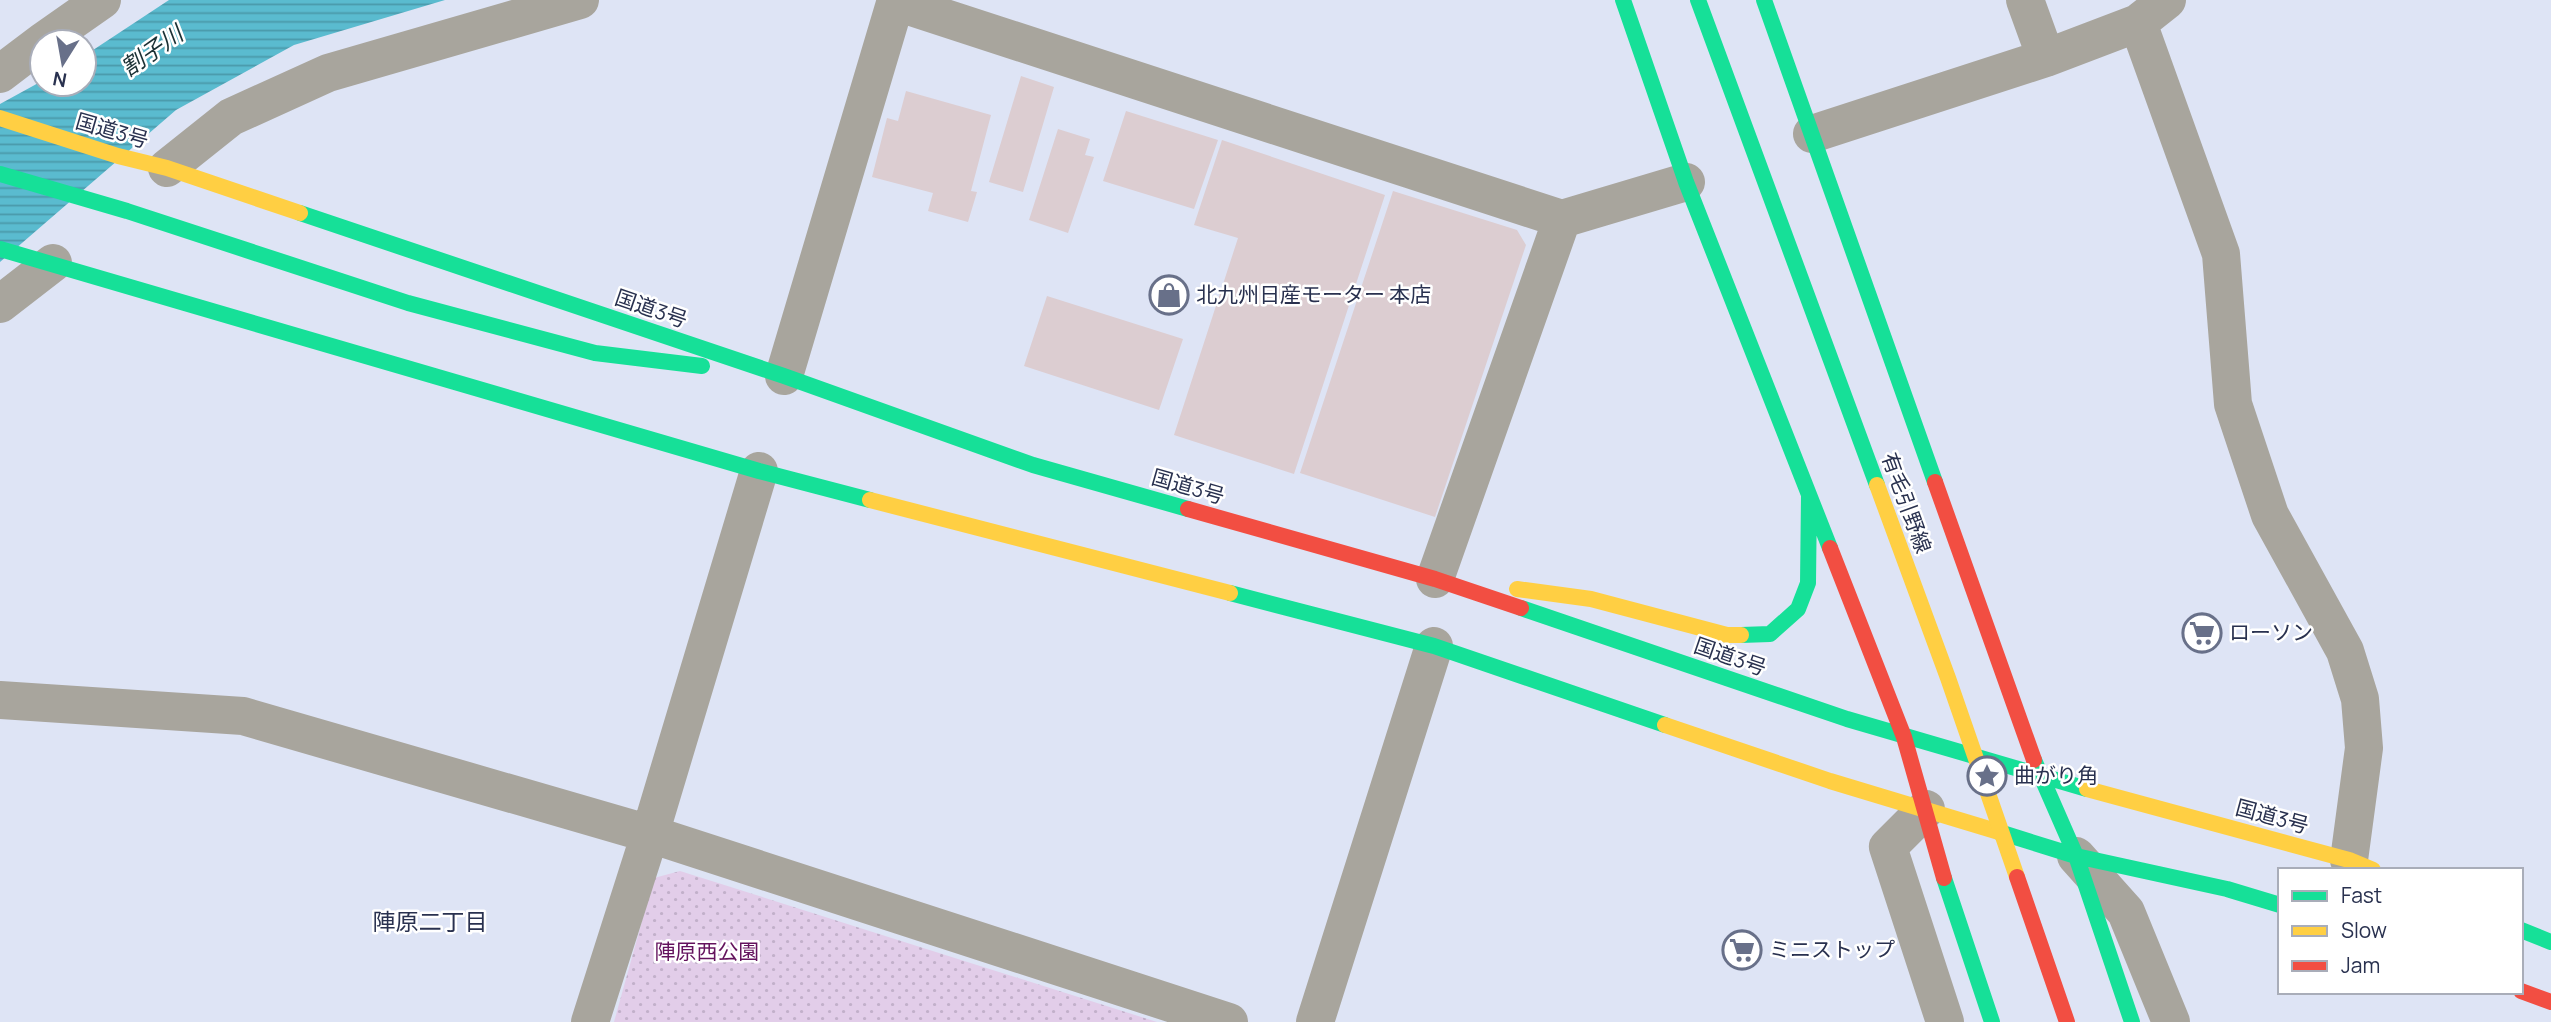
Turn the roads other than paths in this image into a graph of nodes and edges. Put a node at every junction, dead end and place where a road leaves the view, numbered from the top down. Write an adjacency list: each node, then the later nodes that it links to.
1 (102, 0): 9 (street)
2 (580, 0): 15 (street)
3 (1623, 0): 17 (main road)
4 (1698, 0): 44 (main road, 有毛引野線, bridge)
5 (1764, 0): 14 (main road)
6 (2025, 0): 11 (street)
7 (896, 1): 18 (street); 22 (street)
8 (2152, 11): 11 (street); 33 (street)
9 (62, 28)
10 (28, 53): 12 (street)
11 (2046, 58): 14 (street)
12 (0, 75)
13 (0, 118): 15 (main road, 国道3号)
14 (1812, 134): 29 (main road)
15 (167, 167): 22 (main road, 国道3号)
16 (0, 174): 22 (main road)
17 (1686, 182): 18 (street); 24 (main road)
18 (1562, 219): 25 (street)
19 (0, 249): 20 (main road)
20 (36, 258): 21 (street); 23 (main road)
21 (0, 304)
22 (784, 376): 25 (main road, 国道3号)
23 (759, 471): 26 (main road); 31 (street)
24 (1809, 496): 25 (main road); 28 (main road)
25 (1436, 579): 28 (main road, 国道3号)
26 (1434, 646): 30 (main road); 41 (street)
27 (0, 700): 31 (street)
28 (1904, 737): 29 (main road, 国道3号); 30 (main road)
29 (2040, 777): 32 (main road); 33 (main road, 国道3号)
30 (1926, 809): 32 (main road); 42 (street); 43 (main road)
31 (650, 834): 39 (street); 40 (street)
32 (2076, 856): 34 (main road); 45 (main road); 46 (street)
33 (2361, 865)
34 (2278, 904)
35 (2523, 931): 36 (main road)
36 (2551, 942)
37 (2523, 992): 38 (main road)
38 (2551, 1002)
39 (590, 1022)
40 (1229, 1022)
41 (1315, 1022)
42 (1945, 1022)
43 (1993, 1022)
44 (2067, 1022)
45 (2132, 1022)
46 (2171, 1022)

